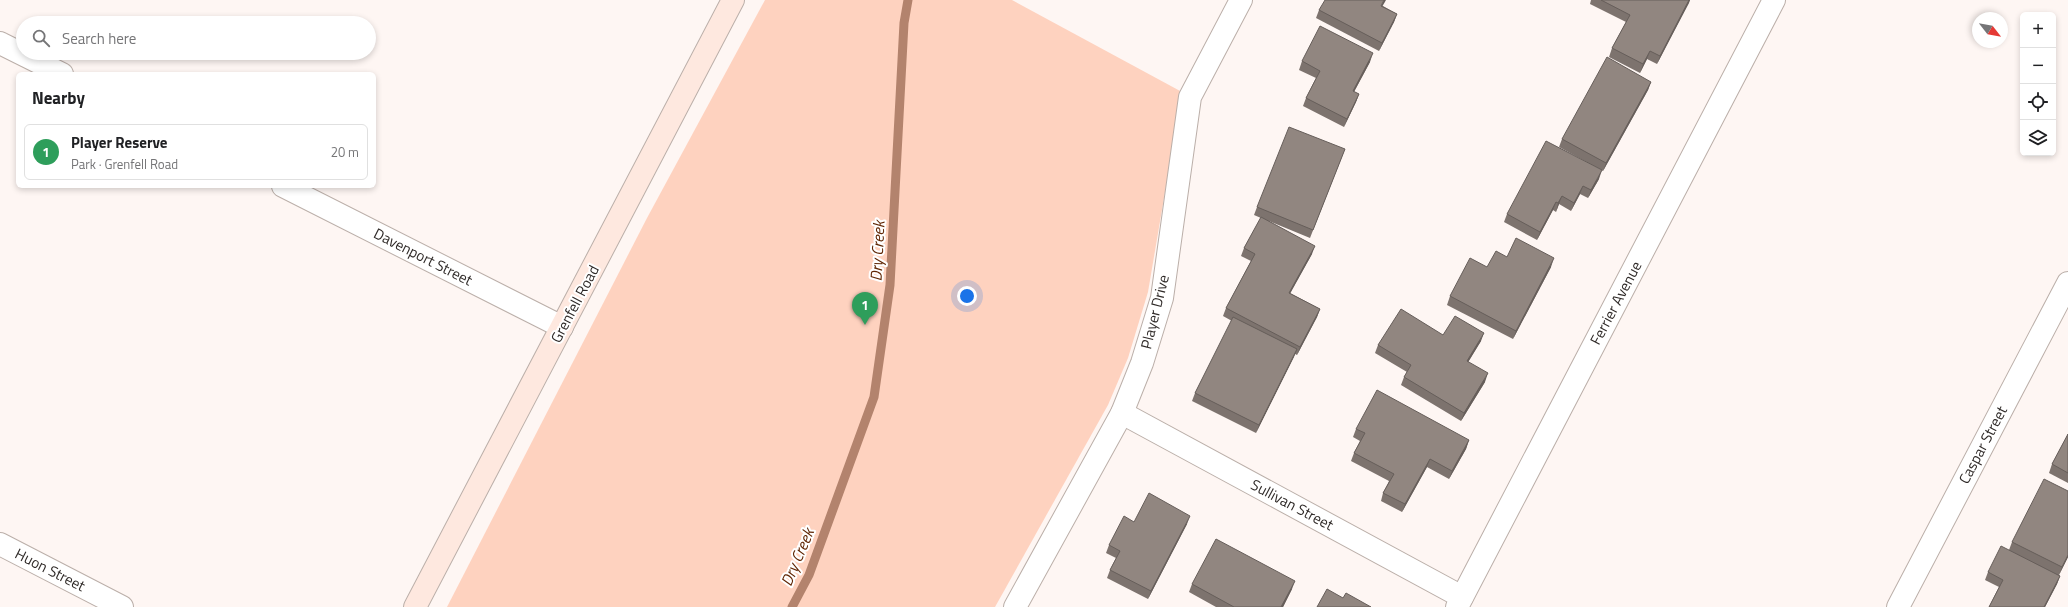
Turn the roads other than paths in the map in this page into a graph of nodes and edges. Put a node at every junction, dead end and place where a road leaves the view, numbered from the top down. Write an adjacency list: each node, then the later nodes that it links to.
1 (733, 0): 11 (main road, Grenfell Road)
2 (1241, 0): 12 (street, Player Drive)
3 (1774, 0): 14 (street, Ferrier Avenue)
4 (0, 43): 5 (street)
5 (16, 51)
6 (34, 60): 7 (street)
7 (58, 72)
8 (287, 188): 11 (street, Davenport Street)
9 (2068, 283): 10 (street, Caspar Street)
10 (2061, 314): 18 (street, Caspar Street)
11 (562, 327): 16 (main road, Grenfell Road)
12 (1122, 412): 14 (street, Sullivan Street); 17 (street, Player Drive)
13 (0, 544): 15 (street, Huon Street)
14 (1460, 602)
15 (122, 607)
16 (415, 607)
17 (1015, 607)
18 (1898, 607)

